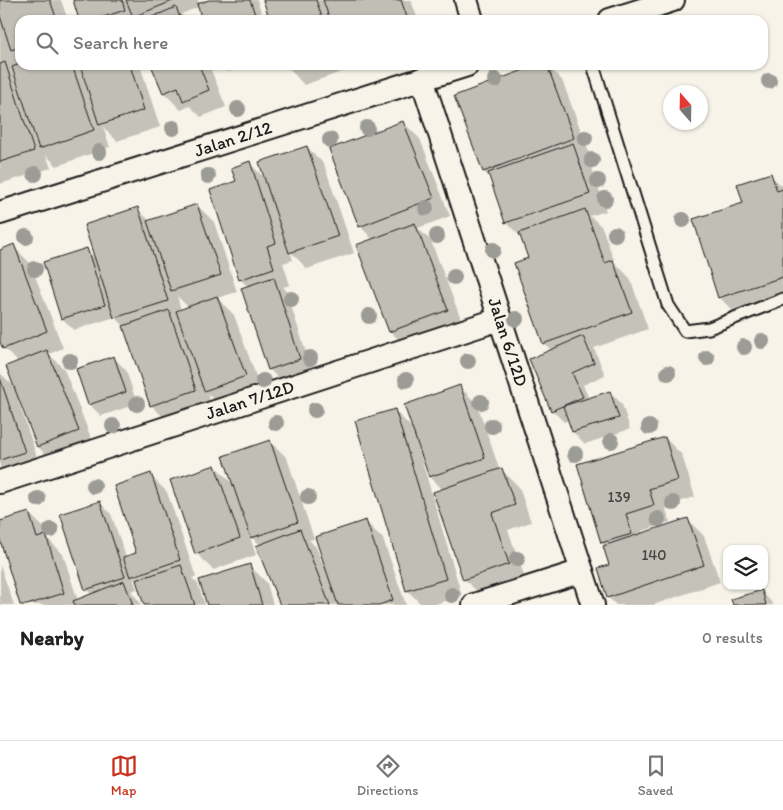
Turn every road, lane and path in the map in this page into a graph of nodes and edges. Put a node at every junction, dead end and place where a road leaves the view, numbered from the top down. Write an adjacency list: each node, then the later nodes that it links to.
1 (466, 0): 3 (street)
2 (674, 0): 4 (street)
3 (470, 15)
4 (626, 15)
5 (451, 70): 7 (street, Jalan 2/12)
6 (595, 70): 9 (lane)
7 (422, 79): 8 (street, Jalan 2/12); 10 (street, Jalan 6/12D)
8 (0, 213)
9 (783, 299)
10 (500, 319): 11 (street, Jalan 7/12D); 12 (street, Jalan 6/12D)
11 (0, 482)
12 (582, 571): 13 (street); 14 (street, Jalan 6/12D)
13 (474, 605)
14 (593, 605)

